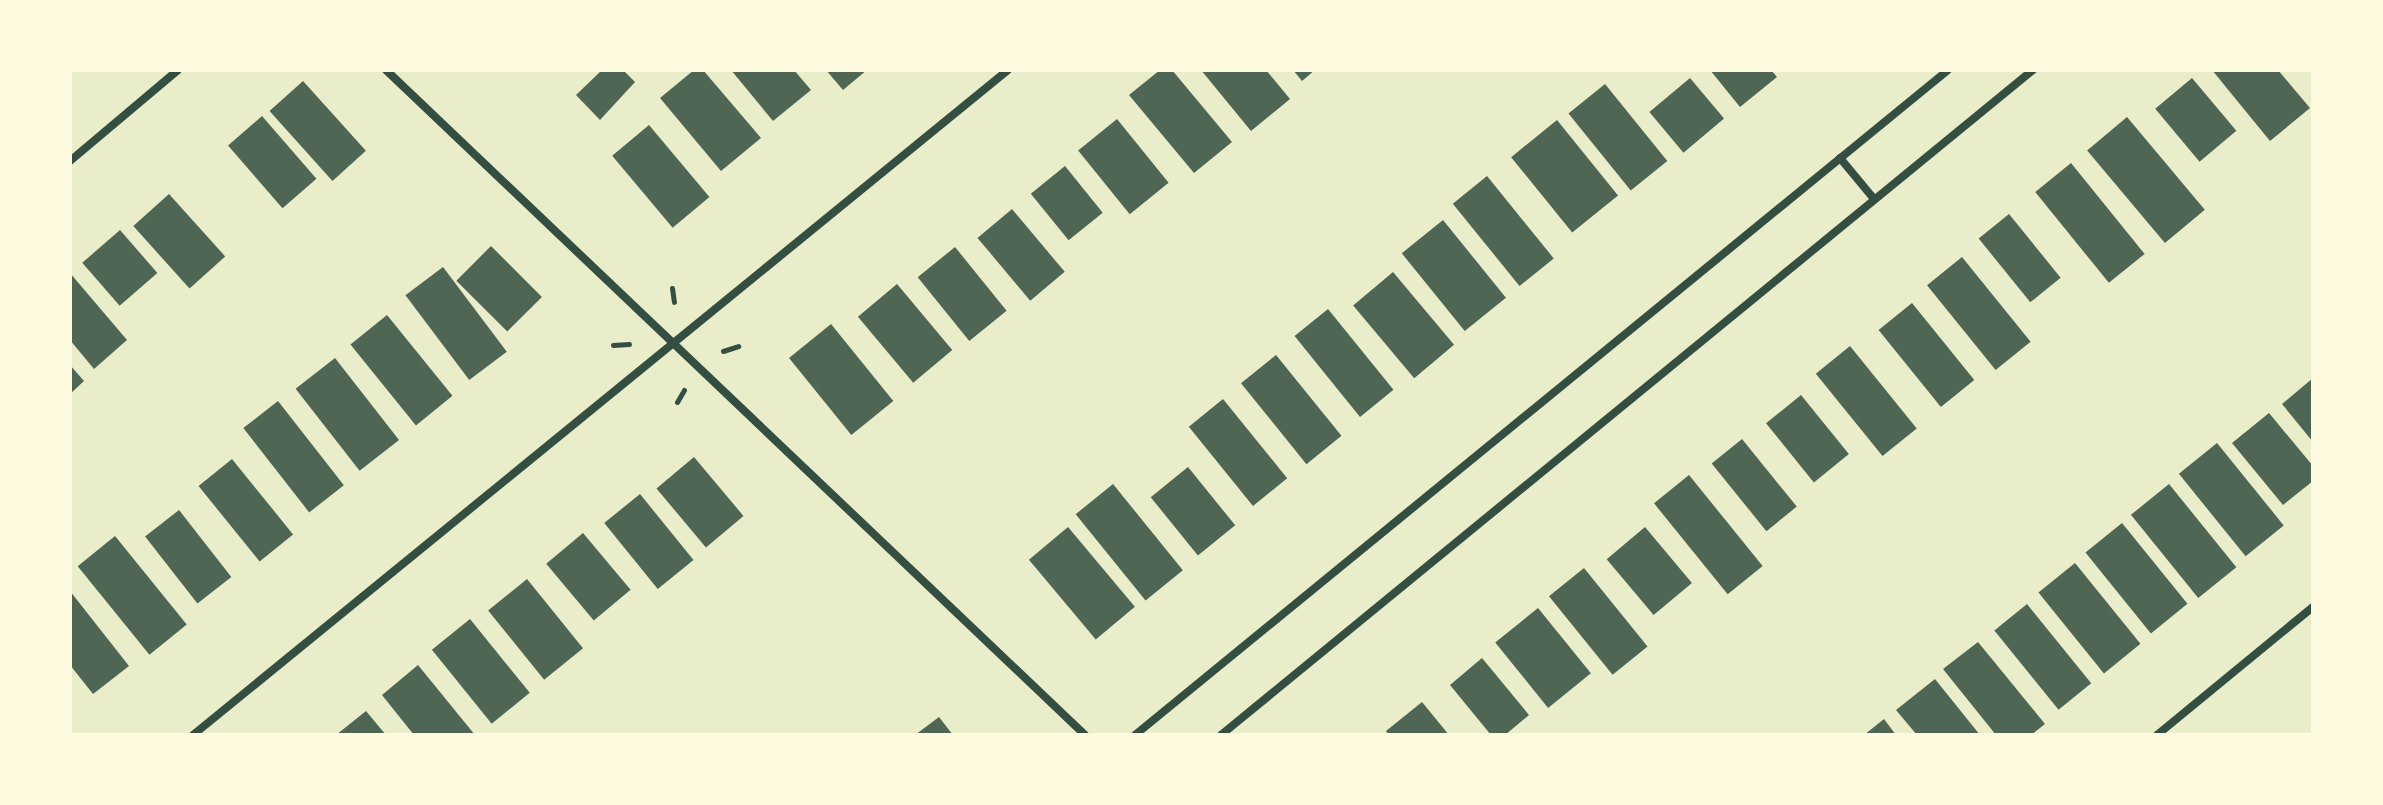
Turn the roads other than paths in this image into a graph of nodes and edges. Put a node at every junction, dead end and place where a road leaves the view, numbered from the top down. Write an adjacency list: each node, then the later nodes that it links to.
1 (178, 70): 7 (street)
2 (386, 70): 9 (street)
3 (1008, 70): 9 (street)
4 (1948, 70): 6 (street)
5 (2033, 70): 8 (street)
6 (1840, 158): 8 (street); 13 (street)
7 (70, 161)
8 (1874, 199): 14 (street)
9 (669, 344): 11 (street); 12 (street)
10 (2313, 607): 15 (street)
11 (193, 735)
12 (1085, 735)
13 (1135, 735)
14 (1221, 735)
15 (2157, 735)

